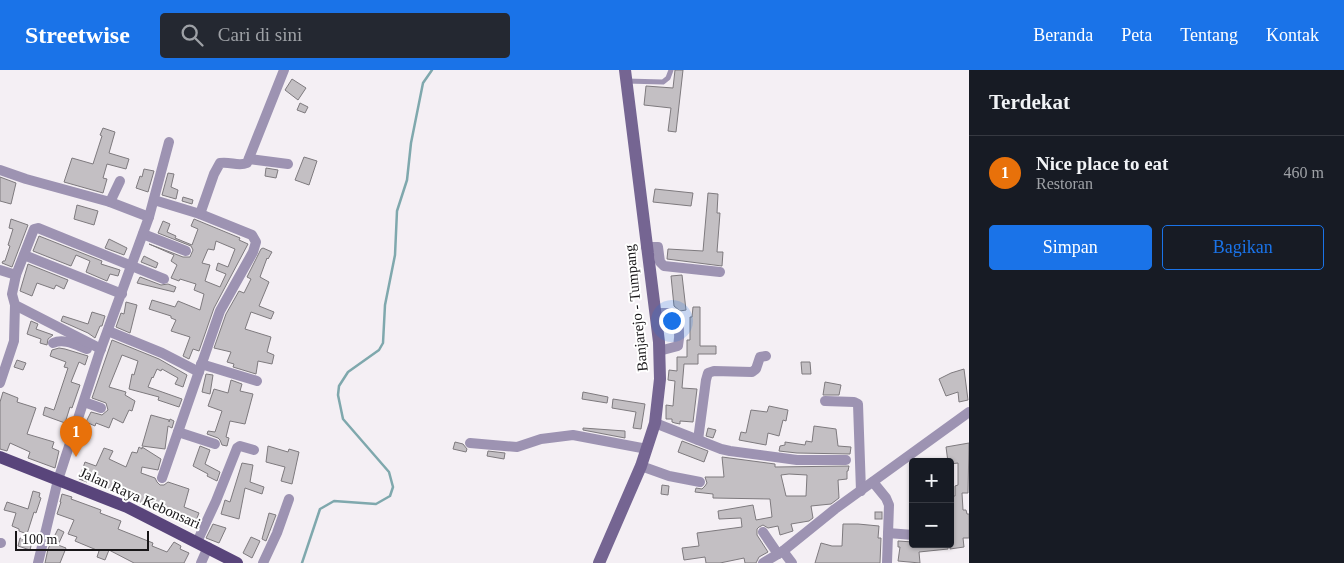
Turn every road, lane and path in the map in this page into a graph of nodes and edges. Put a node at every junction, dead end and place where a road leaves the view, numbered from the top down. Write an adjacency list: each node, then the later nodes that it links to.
1 (284, 70): 5 (street)
2 (670, 70): 3 (lane)
3 (625, 75): 14 (main road, Banjarejo - Tumpang)
4 (169, 142): 9 (street)
5 (249, 159): 6 (street); 11 (street)
6 (288, 164)
7 (0, 170): 10 (street)
8 (120, 181): 10 (street)
9 (154, 200): 11 (street); 12 (street)
10 (110, 202): 12 (street)
11 (200, 214): 30 (street)
12 (149, 216): 13 (street)
13 (143, 234): 15 (street); 17 (street)
14 (646, 247): 19 (street); 24 (main road, Banjarejo - Tumpang)
15 (186, 250)
16 (24, 256): 17 (street); 20 (street); 22 (street)
17 (132, 265): 21 (street); 22 (street)
18 (0, 270): 20 (street)
19 (720, 272)
20 (16, 275): 23 (street)
21 (164, 279)
22 (122, 294): 25 (street)
23 (15, 305): 28 (street); 31 (street)
24 (655, 313): 27 (main road, Banjarejo - Tumpang); 27 (street)
25 (108, 331): 28 (street); 30 (street)
26 (53, 342): 28 (street)
27 (659, 351): 37 (main road, Banjarejo - Tumpang)
28 (100, 352): 34 (street)
29 (766, 356): 39 (street)
30 (200, 368): 32 (street); 38 (street)
31 (1, 377)
32 (257, 381)
33 (825, 401): 51 (street)
34 (84, 402): 35 (street); 48 (street)
35 (101, 408)
36 (969, 412): 50 (street)
37 (655, 423): 39 (street); 42 (main road, Banjarejo - Tumpang)
38 (178, 432): 41 (street); 47 (street)
39 (698, 440): 45 (street)
40 (470, 443): 42 (street)
41 (215, 444)
42 (647, 449): 46 (main road, Banjarejo - Tumpang)
43 (254, 450): 56 (street)
44 (0, 457): 48 (main road, Jalan Raya Kebonsari)
45 (846, 460)
46 (641, 466): 49 (street); 62 (main road, Banjarejo - Tumpang)
47 (162, 478)
48 (58, 480): 56 (main road, Jalan Raya Kebonsari); 58 (street)
49 (700, 482)
50 (876, 486): 51 (street); 54 (street)
51 (861, 491): 57 (street)
52 (289, 499): 61 (street)
53 (763, 532): 57 (street)
54 (888, 533): 55 (street); 64 (street)
55 (909, 536)
56 (202, 544): 59 (street); 60 (main road, Jalan Raya Kebonsari)
57 (785, 556): 63 (street)
58 (38, 563)
59 (201, 563)
60 (236, 563)
61 (263, 563)
62 (599, 563)
63 (762, 563)
64 (887, 563)

